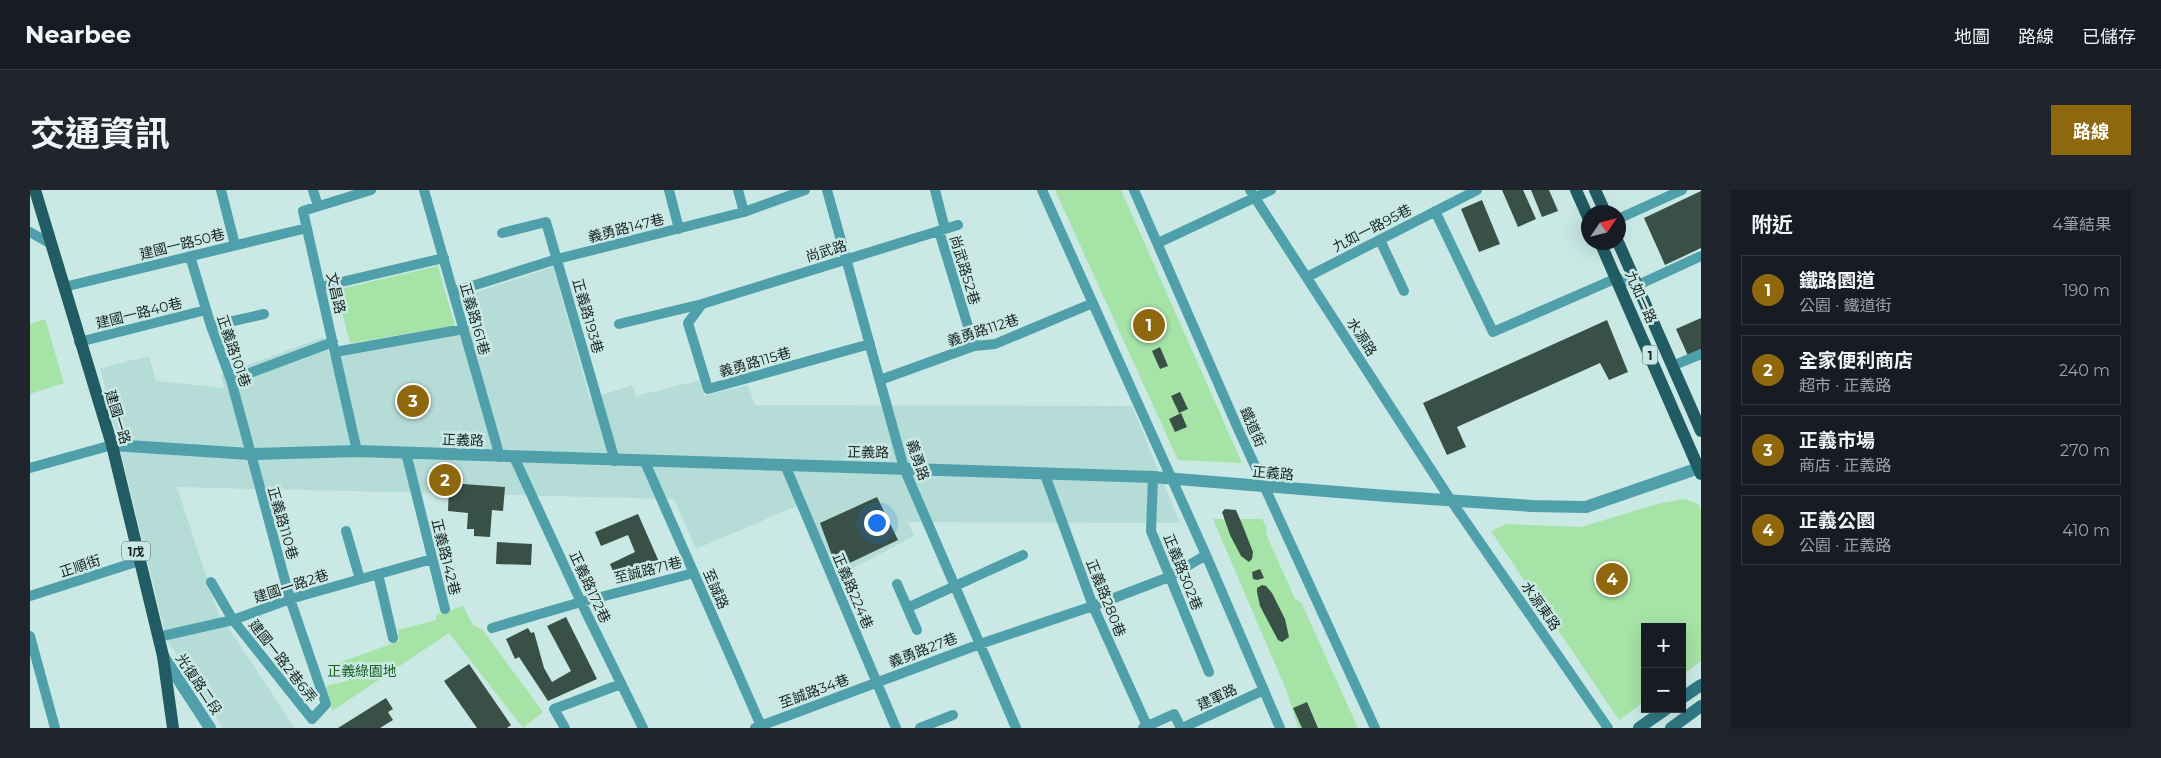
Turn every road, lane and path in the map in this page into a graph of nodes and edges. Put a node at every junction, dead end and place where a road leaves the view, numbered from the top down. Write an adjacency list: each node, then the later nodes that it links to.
1 (35, 190): 33 (main road, 建國一路 / 1戊)
2 (220, 190): 34 (street)
3 (313, 190): 21 (street)
4 (371, 190): 21 (street, 文昌路)
5 (424, 190): 39 (street, 正義路161巷)
6 (669, 190): 27 (street)
7 (738, 190): 23 (street)
8 (804, 190): 23 (street, 義勇路147巷)
9 (827, 190): 41 (street, 義勇路)
10 (935, 190): 28 (street, 尚武路52巷)
11 (1042, 190): 50 (street)
12 (1134, 190): 32 (street, 鐵道街)
13 (1271, 190): 18 (street)
14 (1477, 190): 22 (street, 九如一路95巷)
15 (1576, 190): 19 (main road)
16 (1594, 190): 20 (main road)
17 (1682, 190): 24 (street)
18 (1252, 194): 32 (street); 42 (street, 水源路)
19 (1583, 205)
20 (1602, 205)
21 (318, 206): 26 (street, 文昌路)
22 (1435, 211): 31 (street, 九如一路95巷); 43 (street)
23 (744, 212): 27 (street, 義勇路147巷)
24 (1626, 215)
25 (958, 225): 28 (street, 尚武路)
26 (307, 228): 34 (street, 建國一路50巷); 46 (street, 文昌路)
27 (679, 229): 40 (street, 義勇路147巷)
28 (942, 230): 41 (street, 尚武路); 58 (street, 尚武路52巷)
29 (30, 232): 33 (street)
30 (502, 233): 40 (street, 正義路193巷)
31 (1380, 240): 42 (street, 九如一路95巷); 47 (street)
32 (1158, 243): 80 (street, 鐵道街)
33 (51, 244): 45 (main road, 建國一路 / 1戊)
34 (235, 245): 37 (street, 建國一路50巷)
35 (1604, 250): 43 (main road, 九如一路 / 1)
36 (1622, 250): 44 (main road, 九如一路 / 1)
37 (190, 256): 45 (street, 建國一路50巷); 51 (street, 正義路101巷)
38 (1701, 256): 44 (street)
39 (444, 258): 46 (street); 48 (street, 正義路161巷)
40 (557, 259): 48 (street, 義勇路147巷); 71 (street, 正義路193巷)
41 (846, 259): 49 (street, 尚武路); 57 (street, 義勇路)
42 (1307, 277): 81 (street, 水源路)
43 (1617, 278): 44 (street); 76 (main road, 九如一路 / 1)
44 (1638, 285): 61 (main road, 九如一路 / 1)
45 (64, 287): 56 (main road, 建國一路 / 1戊)
46 (320, 287): 59 (street, 文昌路)
47 (1404, 291)
48 (453, 292): 55 (street, 正義路161巷)
49 (702, 304): 53 (street, 尚武路); 57 (street, 義勇路115巷)
50 (1093, 304): 58 (street, 義勇路112巷); 79 (street)
51 (206, 310): 54 (street, 正義路101巷); 56 (street, 建國一路40巷)
52 (264, 314): 54 (street)
53 (619, 324)
54 (211, 326): 62 (street, 正義路101巷)
55 (464, 329): 59 (street); 69 (street, 正義路161巷)
56 (79, 342): 65 (main road, 建國一路 / 1戊)
57 (870, 344): 63 (street, 義勇路)
58 (974, 346): 63 (street, 義勇路112巷)
59 (334, 347): 62 (street); 66 (street, 文昌路)
60 (1701, 354): 61 (street)
61 (1672, 366): 64 (main road, 九如一路 / 1)
62 (231, 380): 68 (street, 正義路101巷)
63 (880, 380): 75 (street, 義勇路)
64 (1701, 431)
65 (112, 445): 68 (street, 正義路); 74 (street, 正義路); 86 (main road, 建國一路 / 1戊)
66 (357, 451): 67 (street, 正義路); 68 (street, 正義路)
67 (406, 453): 69 (street, 正義路); 85 (street, 正義路142巷)
68 (250, 454): 95 (street, 正義路110巷)
69 (500, 456): 70 (street, 正義路)
70 (514, 457): 71 (street, 正義路); 96 (street, 正義路172巷)
71 (615, 461): 72 (street, 正義路)
72 (645, 462): 73 (street, 正義路); 87 (street, 至誠路)
73 (785, 465): 75 (street, 正義路); 109 (street, 正義路224巷)
74 (30, 468)
75 (904, 468): 77 (street, 正義路); 93 (street, 義勇路)
76 (1700, 470): 81 (street, 正義路)
77 (1045, 475): 78 (street, 正義路); 97 (street, 正義路280巷)
78 (1153, 478): 79 (street, 正義路); 89 (street, 正義路302巷)
79 (1171, 480): 80 (street, 正義路); 84 (street)
80 (1266, 488): 81 (street, 正義路); 130 (street, 鐵道街)
81 (1450, 500): 131 (street, 水源東路)
82 (346, 531): 90 (street)
83 (1023, 555): 93 (street)
84 (1206, 555): 89 (street, 義勇路27巷); 112 (street)
85 (432, 559): 88 (street, 建國一路2巷); 99 (street, 正義路142巷)
86 (139, 561): 94 (street, 正順街); 104 (main road, 建國一路 / 1戊)
87 (694, 573): 96 (street, 至誠路71巷); 118 (street, 至誠路)
88 (378, 574): 90 (street, 建國一路2巷); 105 (street)
89 (1168, 577): 97 (street, 義勇路27巷); 108 (street, 正義路302巷)
90 (360, 579): 95 (street, 建國一路2巷)
91 (211, 582): 100 (street, 建國一路2巷6弄)
92 (898, 584): 98 (street)
93 (955, 587): 98 (street); 106 (street, 義勇路)
94 (30, 596)
95 (290, 599): 100 (street, 建國一路2巷); 117 (street, 正義路110巷)
96 (581, 602): 101 (street, 至誠路71巷); 110 (street, 正義路172巷)
97 (1093, 606): 106 (street, 義勇路27巷); 119 (street, 正義路280巷)
98 (909, 607): 102 (street)
99 (445, 609)
100 (233, 620): 104 (street, 建國一路2巷); 117 (street, 建國一路2巷6弄)
101 (492, 628)
102 (918, 630)
103 (30, 636): 120 (street)
104 (158, 637): 107 (main road, 建國一路 / 1戊)
105 (393, 638)
106 (980, 644): 109 (street, 義勇路27巷); 127 (street, 義勇路)
107 (163, 656): 121 (main road, 1戊); 122 (street, 光復路二段)
108 (1210, 672)
109 (876, 683): 118 (street, 至誠路34巷); 125 (street, 正義路224巷)
110 (622, 684): 123 (street); 124 (street, 正義路172巷)
111 (1701, 685): 113 (main road)
112 (1264, 690): 128 (street, 建軍路); 129 (street)
113 (1686, 695)
114 (1701, 706): 133 (main road)
115 (1660, 713): 132 (main road)
116 (953, 715): 126 (street)
117 (312, 719)
118 (759, 727)
119 (1146, 727): 128 (street, 建軍路)
120 (55, 728)
121 (173, 728)
122 (210, 728)
123 (565, 728)
124 (643, 728)
125 (896, 728)
126 (920, 728)
127 (1016, 728)
128 (1181, 728)
129 (1280, 728)
130 (1375, 728)
131 (1608, 728)
132 (1639, 728)
133 (1671, 728)

